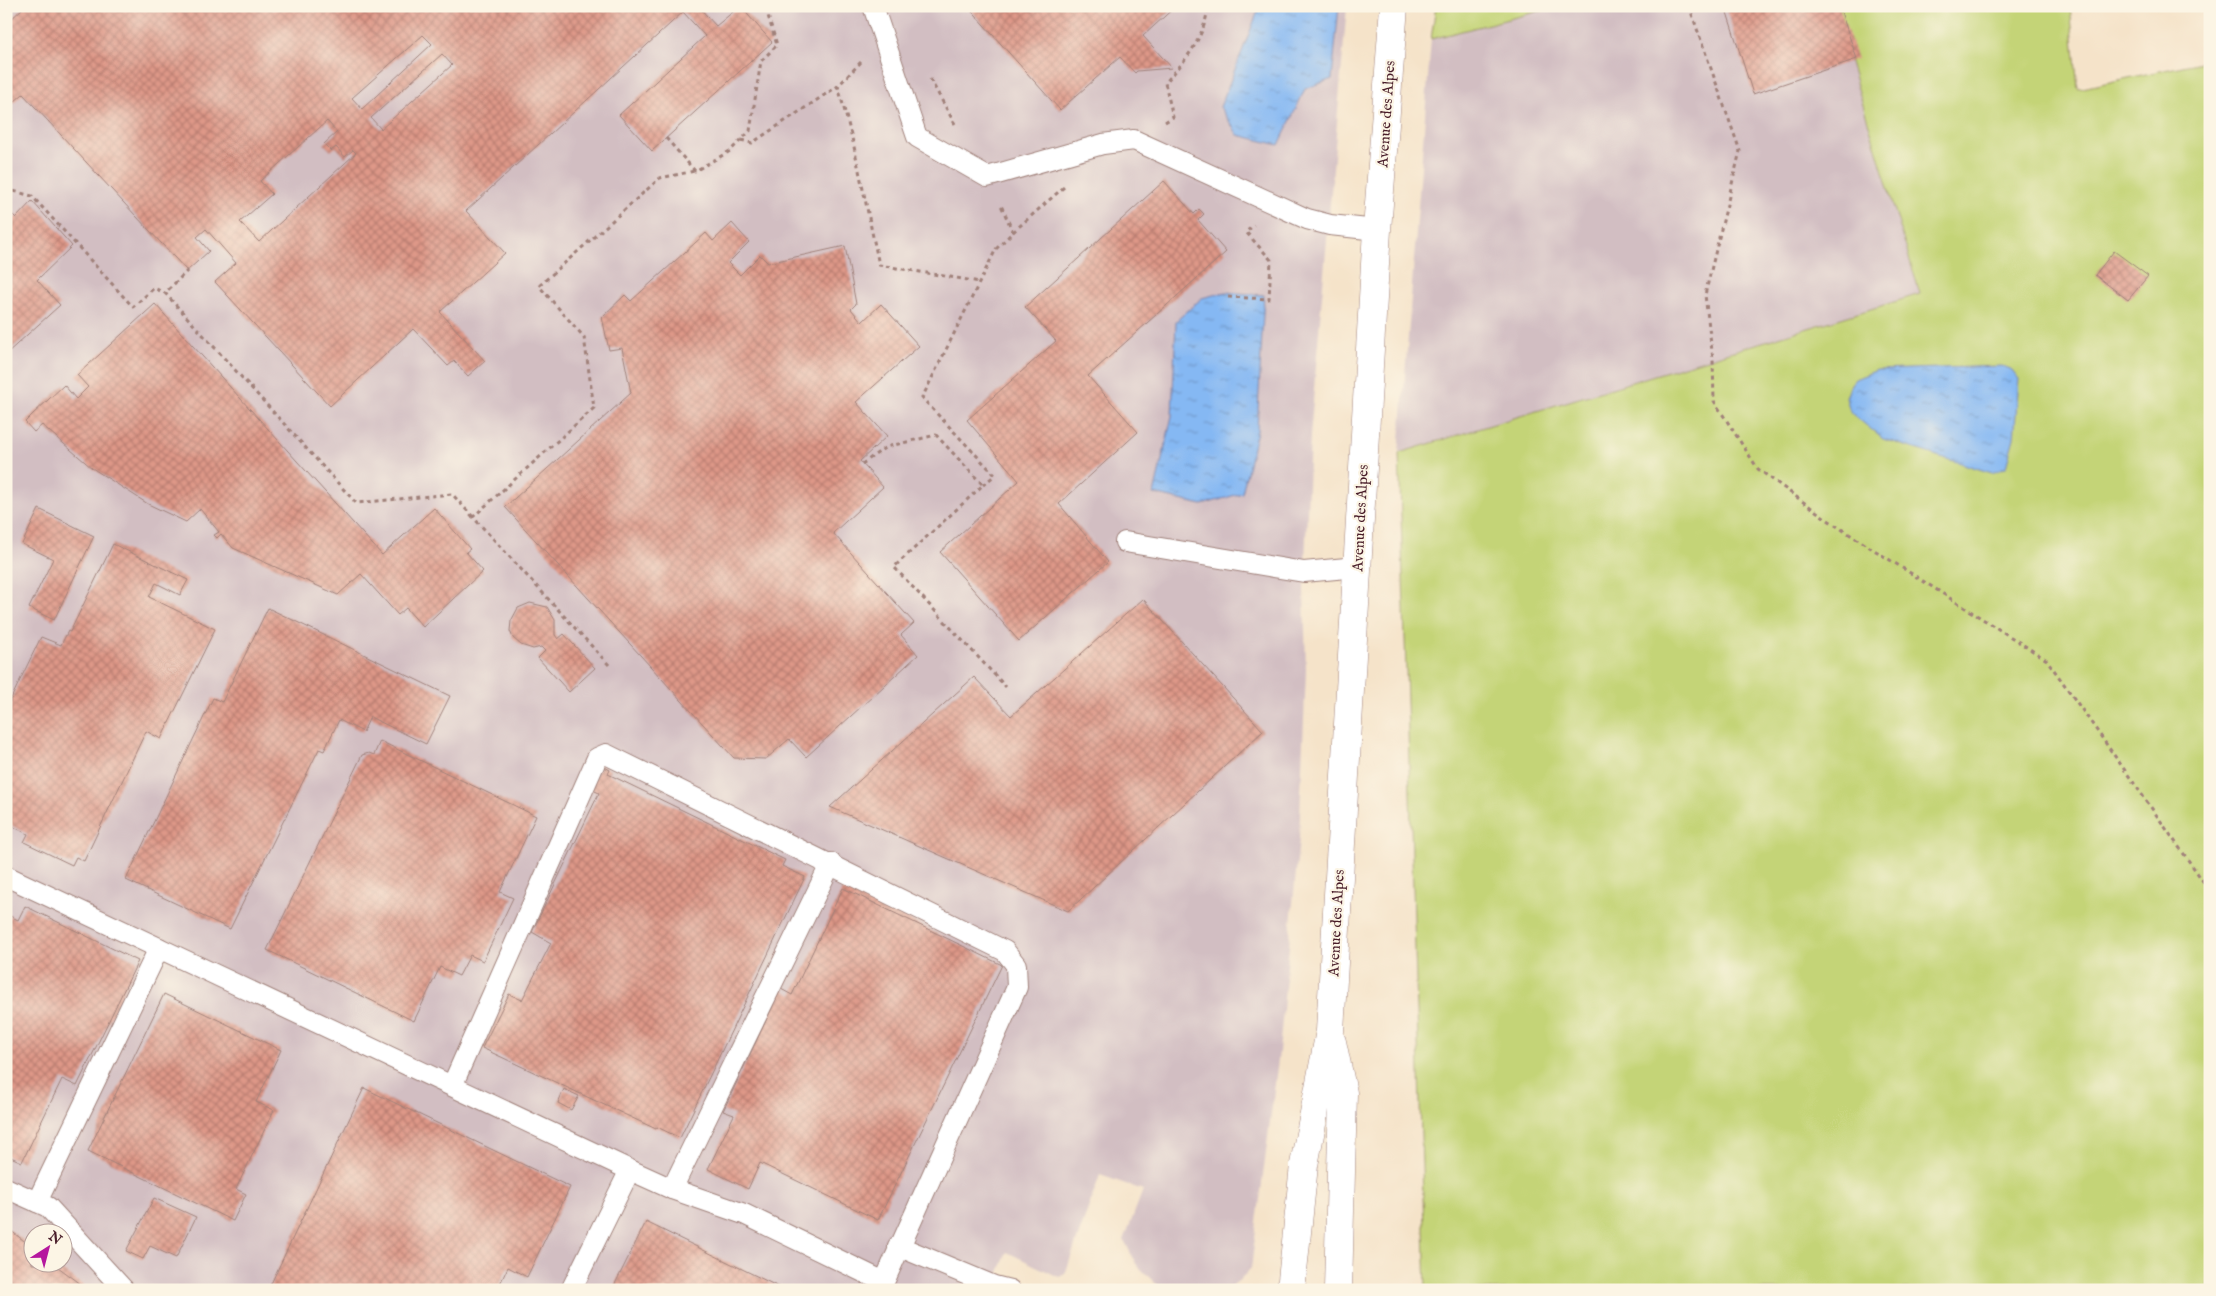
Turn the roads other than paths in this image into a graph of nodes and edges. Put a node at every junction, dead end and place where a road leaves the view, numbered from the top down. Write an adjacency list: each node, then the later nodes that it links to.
1 (873, 6): 3 (lane)
2 (1394, 6): 3 (main road, Avenue des Alpes)
3 (1377, 230): 5 (main road, Avenue des Alpes)
4 (1125, 542): 5 (lane)
5 (1357, 567): 9 (main road, Avenue des Alpes)
6 (831, 863): 10 (lane); 13 (lane); 15 (lane)
7 (6, 876): 8 (lane)
8 (159, 948): 10 (lane); 14 (lane)
9 (1330, 1031): 20 (main road, Avenue des Alpes); 21 (main road, Avenue des Alpes)
10 (452, 1086): 11 (lane)
11 (630, 1170): 13 (lane); 18 (lane)
12 (6, 1188): 14 (lane)
13 (672, 1189): 16 (lane)
14 (37, 1202): 17 (lane)
15 (898, 1246): 16 (lane); 19 (lane)
16 (889, 1286)
17 (124, 1290)
18 (571, 1290)
19 (1010, 1290)
20 (1291, 1290)
21 (1338, 1290)

